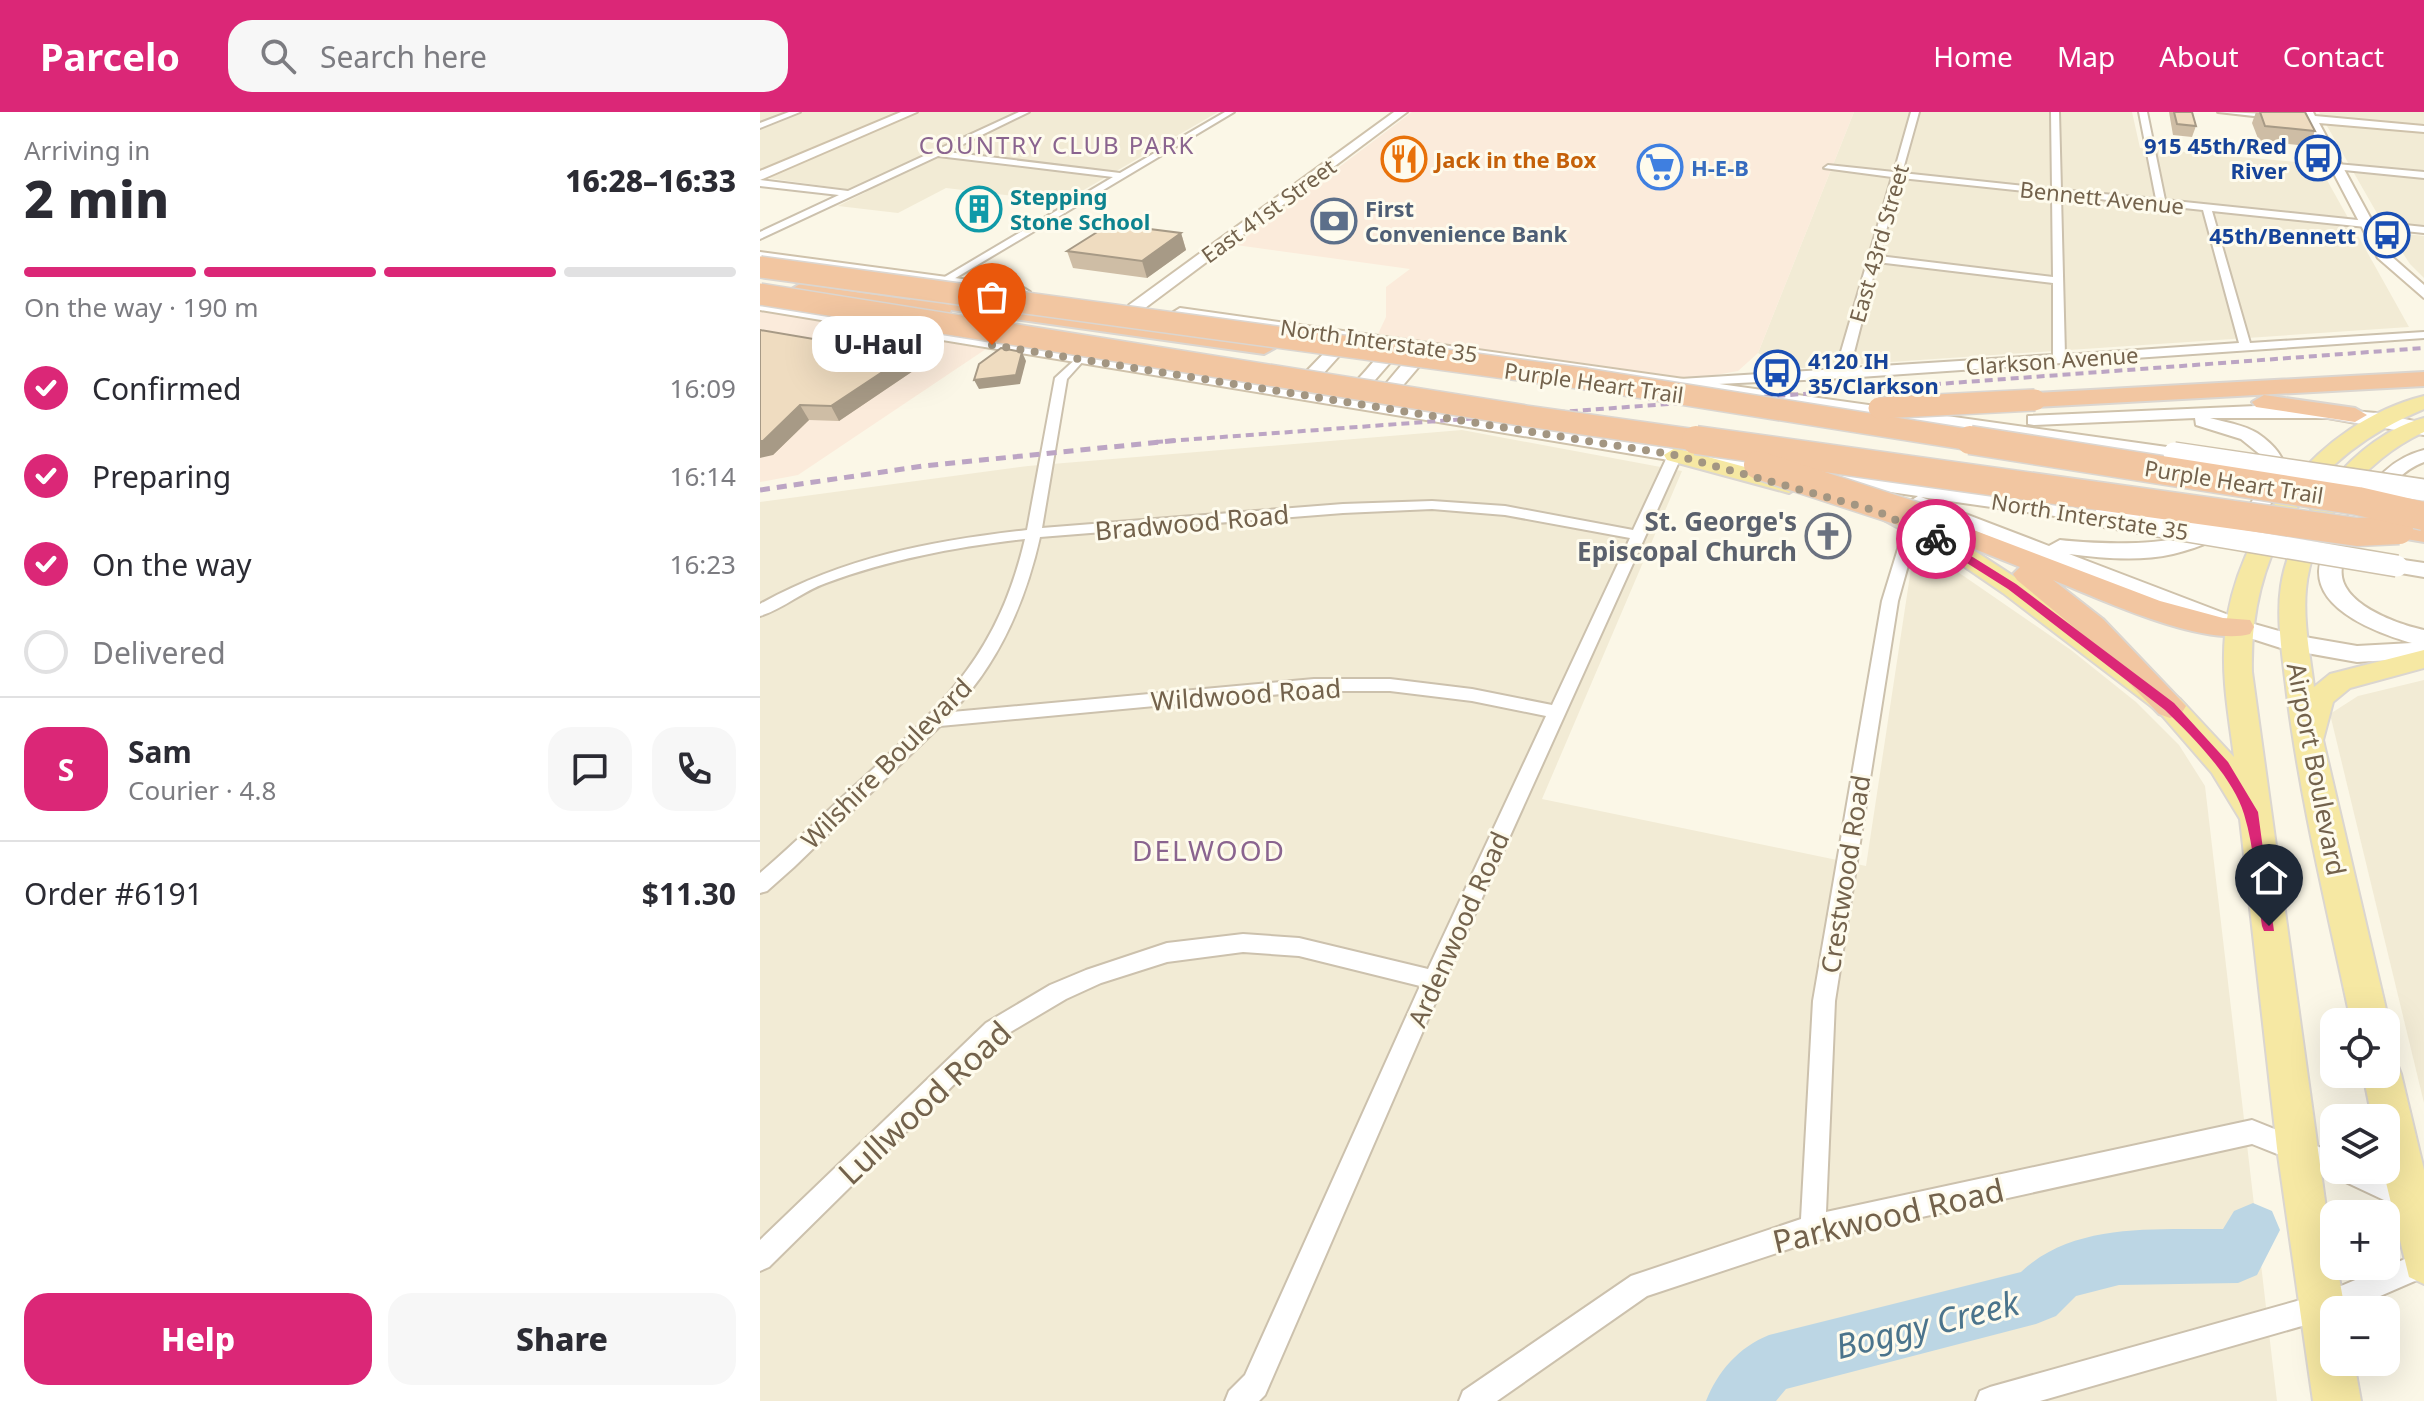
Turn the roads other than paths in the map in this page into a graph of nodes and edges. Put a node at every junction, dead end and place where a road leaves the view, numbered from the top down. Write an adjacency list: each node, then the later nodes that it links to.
1 (796, 112): 11 (street)
2 (911, 112): 18 (main road)
3 (1025, 112): 13 (street)
4 (1230, 112): 19 (street)
5 (1401, 112): 39 (main road, East 41st Street)
6 (1915, 112): 16 (street, East 43rd Street)
7 (2055, 112): 21 (street)
8 (2143, 112): 23 (street)
9 (2224, 112): 10 (main road)
10 (2309, 116): 12 (main road); 14 (main road)
11 (760, 126)
12 (2424, 129)
13 (937, 153): 19 (street); 22 (street)
14 (2337, 167): 17 (street); 25 (main road)
15 (1828, 168): 16 (street, Bennett Avenue)
16 (1897, 175): 21 (street, Bennett Avenue); 29 (street, East 43rd Street)
17 (2424, 175)
18 (760, 176)
19 (1122, 176): 32 (street)
20 (760, 183): 22 (street)
21 (2056, 192): 23 (street, Bennett Avenue); 33 (street)
22 (849, 194): 27 (street)
23 (2161, 203): 24 (street, Bennett Avenue)
24 (2207, 208): 25 (street, Bennett Avenue); 45 (street)
25 (2368, 224): 26 (street, Bennett Avenue); 36 (main road)
26 (2424, 230)
27 (760, 236)
28 (760, 256): 32 (main road, North Interstate 35)
29 (1876, 259): 33 (street); 50 (street, East 43rd Street)
30 (760, 267): 51 (highway, Purple Heart Trail, bridge)
31 (760, 276): 43 (highway, Purple Heart Trail)
32 (943, 281): 35 (main road, North Interstate 35)
33 (2058, 281): 49 (street)
34 (760, 284): 47 (highway, Purple Heart Trail)
35 (1016, 292): 39 (main road, North Interstate 35); 43 (highway)
36 (2424, 293)
37 (760, 294): 60 (highway, Purple Heart Trail, bridge)
38 (760, 305): 48 (main road, North Interstate 35)
39 (1135, 308): 40 (main road, North Interstate 35)
40 (1313, 331): 42 (main road, North Interstate 35); 54 (main road)
41 (2424, 335): 45 (street, Clarkson Avenue)
42 (1371, 339): 44 (main road, North Interstate 35); 56 (main road)
43 (1222, 341): 47 (highway, Purple Heart Trail)
44 (1399, 342): 46 (main road, North Interstate 35); 56 (main road)
45 (2246, 348): 49 (street, Clarkson Avenue)
46 (1456, 350): 53 (main road, North Interstate 35); 57 (main road)
47 (1260, 353): 69 (highway, Purple Heart Trail, bridge)
48 (1079, 359): 54 (main road, North Interstate 35); 71 (street, Wilshire Boulevard)
49 (2059, 359): 50 (street, Clarkson Avenue)
50 (1845, 374): 53 (street, Clarkson Avenue)
51 (1586, 379): 55 (highway, bridge); 69 (highway, Purple Heart Trail, bridge)
52 (2424, 379): 55 (highway)
53 (1680, 383): 58 (main road, North Interstate 35)
54 (1258, 386): 56 (main road, North Interstate 35)
55 (2191, 391): 59 (highway)
56 (1332, 398): 57 (main road, North Interstate 35)
57 (1408, 410): 64 (main road, North Interstate 35)
58 (1903, 413): 61 (main road); 67 (main road, North Interstate 35, bridge)
59 (2355, 415): 61 (main road); 62 (main road)
60 (1526, 416): 68 (highway, bridge); 69 (highway, Purple Heart Trail, bridge)
61 (2174, 416): 73 (main road)
62 (2385, 419): 63 (main road, Airport Boulevard); 76 (main road, Airport Boulevard)
63 (2422, 420): 78 (main road, Airport Boulevard)
64 (1675, 455): 66 (main road, North Interstate 35); 68 (main road); 72 (street, Ardenwood Road)
65 (2424, 456): 77 (main road)
66 (1868, 483): 73 (main road); 74 (main road, North Interstate 35, bridge)
67 (2424, 490)
68 (1915, 521): 70 (highway); 81 (main road); 94 (street, Crestwood Road)
69 (2418, 526)
70 (1950, 530): 76 (highway); 81 (highway)
71 (1031, 535): 72 (street, Bradwood Road); 75 (street, Bradwood Road); 83 (street, Wilshire Boulevard)
72 (1635, 535): 82 (street, Ardenwood Road)
73 (2017, 538): 76 (main road)
74 (2424, 570)
75 (760, 611)
76 (2239, 627): 78 (main road); 85 (main road, Airport Boulevard)
77 (2424, 638)
78 (2292, 643): 79 (main road); 84 (main road, Airport Boulevard)
79 (2424, 650)
80 (2424, 659): 84 (main road)
81 (2170, 706): 85 (main road)
82 (1555, 712): 83 (street, Wildwood Road); 87 (street, Ardenwood Road)
83 (936, 720): 86 (street, Wilshire Boulevard)
84 (2308, 751): 88 (main road, Airport Boulevard)
85 (2261, 863): 90 (main road, Airport Boulevard)
86 (760, 885)
87 (1434, 980): 95 (street, Lullwood Road); 101 (street, Ardenwood Road)
88 (2367, 1008)
89 (2386, 1088): 93 (main road)
90 (2297, 1148): 91 (street, Parkwood Road); 94 (street, Parkwood Road); 97 (main road, Airport Boulevard)
91 (2320, 1159)
92 (2375, 1184): 93 (street)
93 (2417, 1204): 96 (main road)
94 (1813, 1228): 102 (street, Parkwood Road)
95 (760, 1258)
96 (2424, 1263): 98 (street)
97 (2321, 1296)
98 (2348, 1296)
99 (2320, 1308): 103 (street)
100 (2333, 1376): 104 (main road, Airport Boulevard)
101 (1252, 1396)
102 (1473, 1401)
103 (1990, 1401)
104 (2337, 1401)

